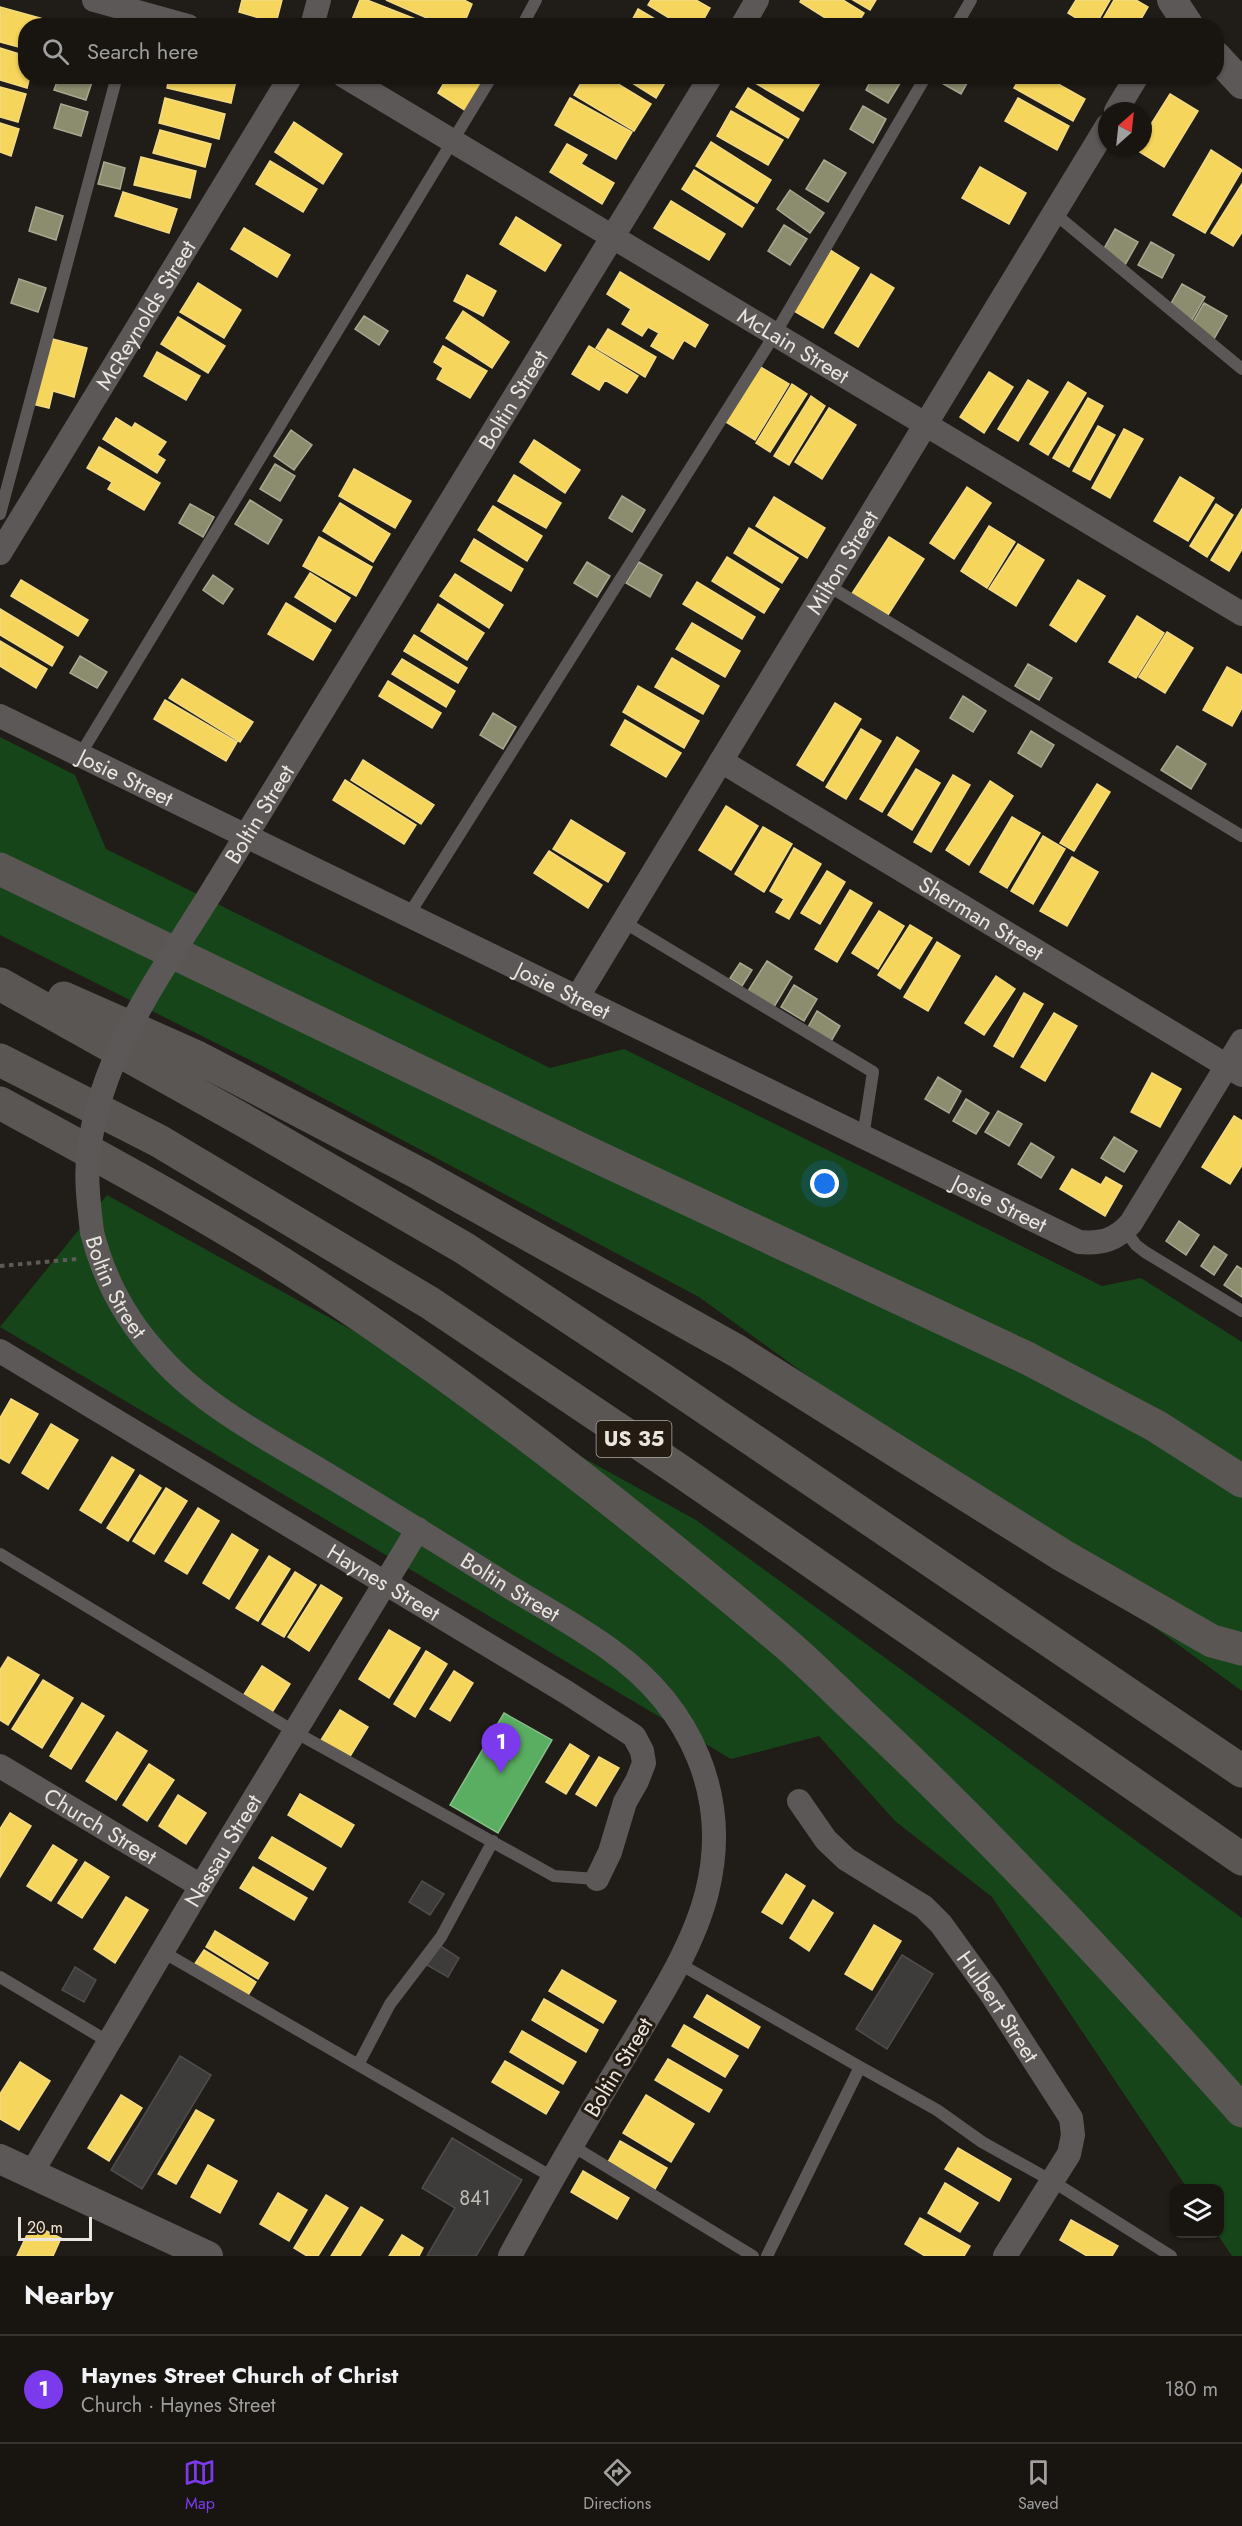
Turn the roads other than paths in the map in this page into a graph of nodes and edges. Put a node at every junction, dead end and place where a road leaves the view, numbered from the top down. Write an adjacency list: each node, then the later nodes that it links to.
1 (94, 0): 6 (street)
2 (319, 0): 8 (street)
3 (536, 0): 9 (lane)
4 (757, 0): 10 (street)
5 (971, 0): 11 (lane)
6 (134, 12): 7 (street)
7 (157, 18)
8 (314, 18)
9 (526, 18)
10 (747, 18)
11 (961, 18)
12 (1224, 65): 20 (street)
13 (115, 84): 29 (lane)
14 (286, 84): 30 (street, McReynolds Street)
15 (358, 84): 22 (street, McLain Street)
16 (487, 84): 22 (lane)
17 (706, 84): 25 (street, Boltin Street)
18 (921, 84): 26 (lane)
19 (1132, 84): 21 (street)
20 (1242, 84)
21 (1121, 102)
22 (454, 141): 25 (street, McLain Street); 34 (lane)
23 (1098, 141): 24 (street, Milton Street)
24 (1054, 213): 27 (lane); 28 (street, Milton Street)
25 (613, 237): 26 (street, McLain Street); 37 (street, Boltin Street)
26 (775, 334): 28 (street, McLain Street); 39 (lane)
27 (1242, 369)
28 (926, 423): 31 (street, Milton Street); 32 (street, McLain Street)
29 (0, 514)
30 (0, 553)
31 (827, 585): 35 (street, Milton Street); 36 (lane)
32 (1242, 614)
33 (0, 716): 34 (street, Josie Street)
34 (80, 755): 37 (street, Josie Street)
35 (720, 761): 40 (street, Milton Street); 46 (street, Sherman Street)
36 (1242, 836)
37 (246, 837): 39 (street, Josie Street); 53 (street, Boltin Street, bridge)
38 (0, 869): 52 (highway)
39 (408, 916): 43 (street, Josie Street)
40 (622, 921): 43 (street, Milton Street); 48 (lane)
41 (0, 970): 56 (highway)
42 (0, 984): 59 (highway, US 35)
43 (577, 998): 48 (street, Josie Street)
44 (1242, 1041): 46 (street)
45 (0, 1060): 62 (highway, US 35)
46 (1235, 1070): 49 (street)
47 (0, 1103): 71 (highway)
48 (863, 1137): 49 (street, Josie Street)
49 (1125, 1230): 50 (lane)
50 (1242, 1311)
51 (0, 1351): 55 (street, Haynes Street)
52 (1242, 1481)
53 (418, 1529): 55 (street, Nassau Street); 66 (street, Boltin Street)
54 (0, 1554): 57 (lane)
55 (385, 1582): 57 (street, Nassau Street); 63 (street, Haynes Street)
56 (1242, 1649)
57 (295, 1732): 61 (lane); 64 (street, Nassau Street)
58 (0, 1766): 64 (street, Church Street)
59 (1242, 1771)
60 (799, 1800): 76 (street, Hulbert Street)
61 (493, 1841): 63 (lane); 69 (lane)
62 (1242, 1859)
63 (597, 1879)
64 (201, 1887): 65 (street, Nassau Street)
65 (163, 1952): 68 (street, Nassau Street); 69 (lane)
66 (678, 1963): 70 (lane); 72 (street, Boltin Street)
67 (0, 1977): 68 (lane)
68 (109, 2042): 74 (street, Nassau Street)
69 (358, 2065): 75 (lane)
70 (860, 2067): 76 (lane); 80 (lane)
71 (1242, 2110)
72 (571, 2145): 75 (street, Boltin Street); 79 (lane)
73 (0, 2159): 74 (street)
74 (31, 2174): 77 (street)
75 (552, 2177): 78 (street, Boltin Street)
76 (1052, 2181): 81 (street, Hulbert Street); 82 (lane)
77 (207, 2256)
78 (510, 2256)
79 (753, 2256)
80 (766, 2256)
81 (1005, 2256)
82 (1171, 2256)

